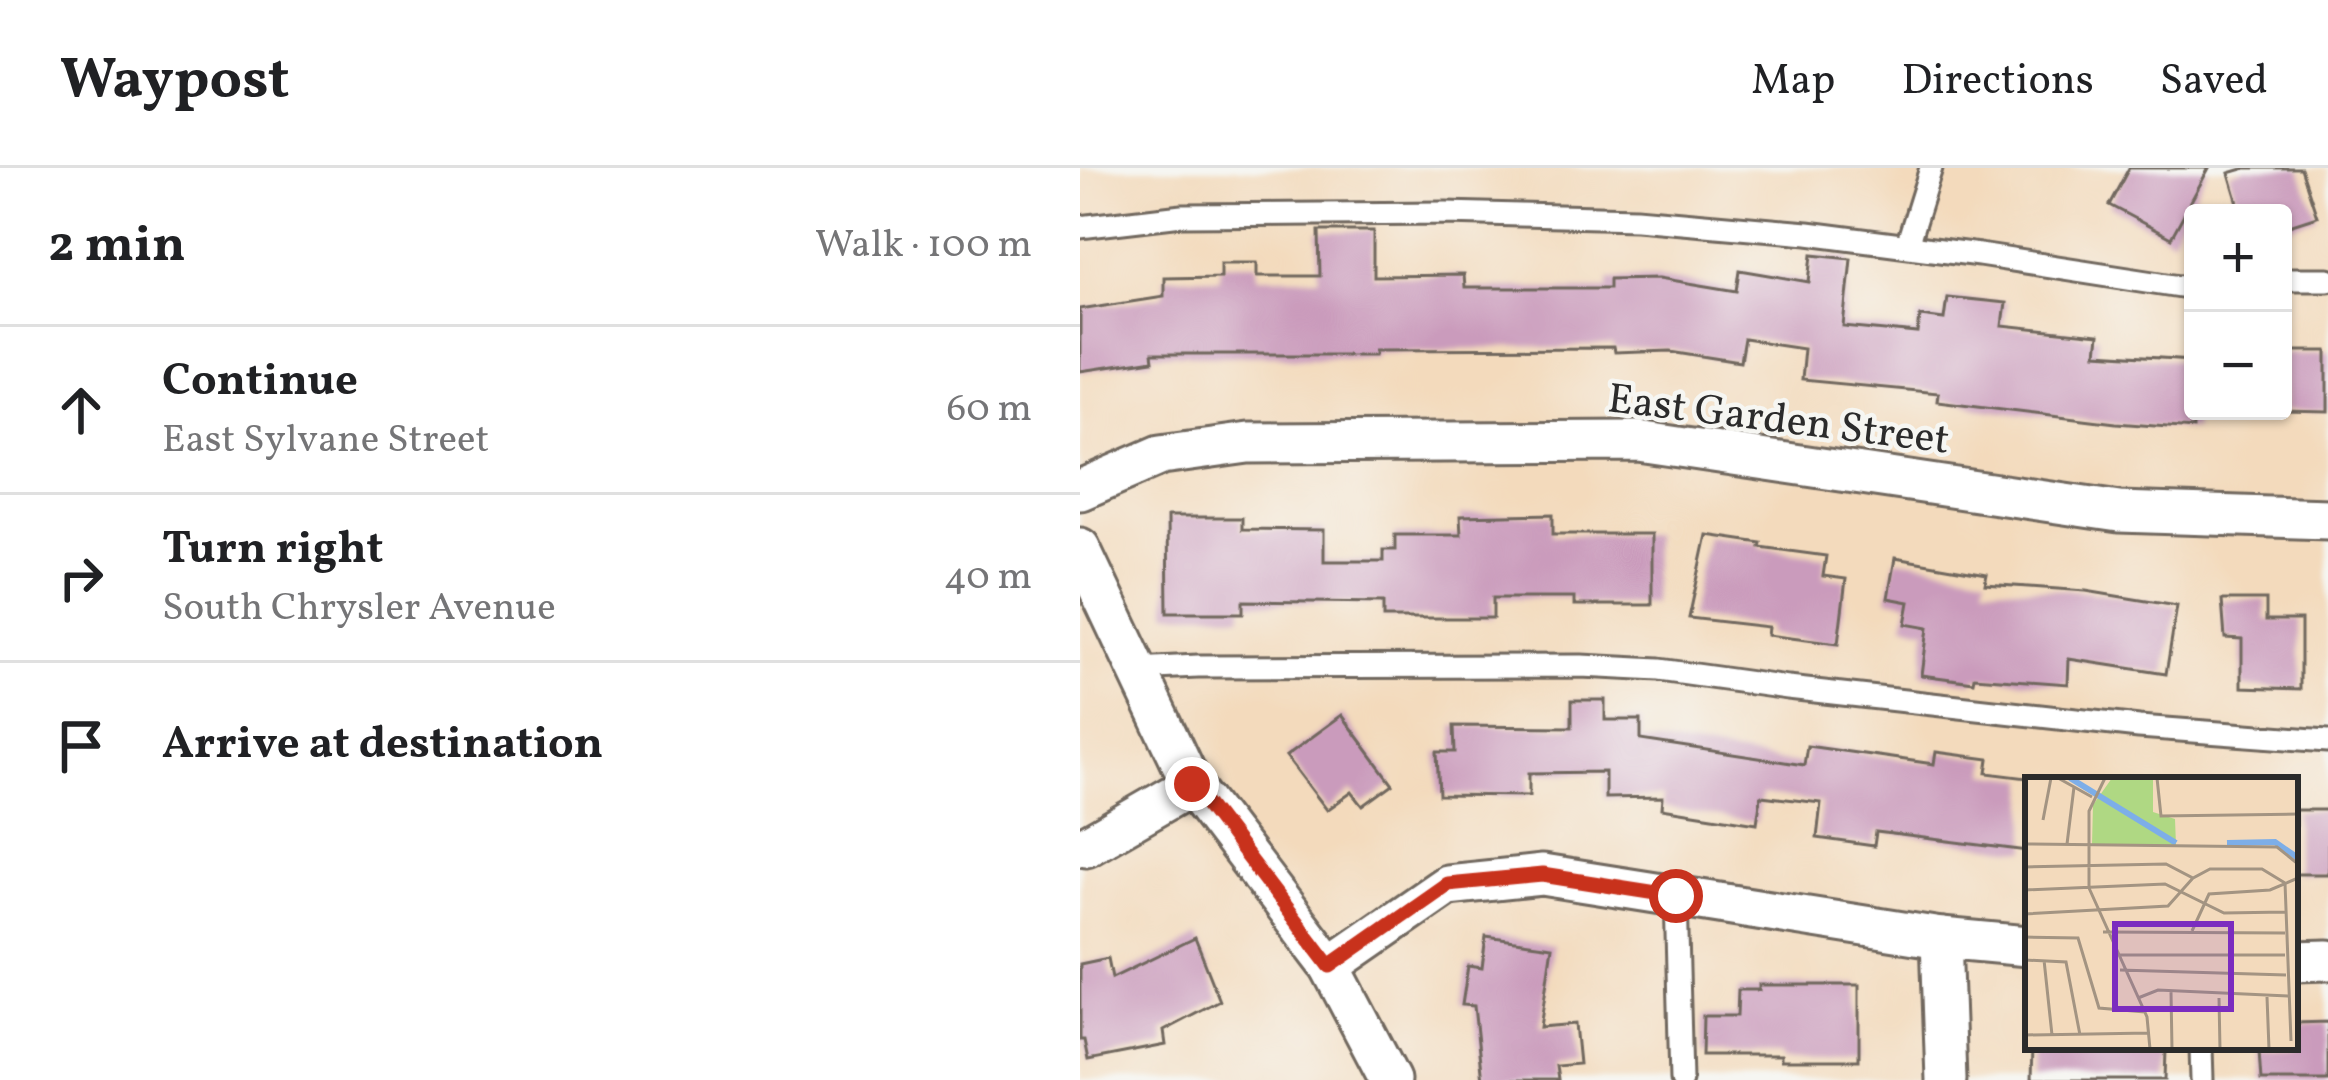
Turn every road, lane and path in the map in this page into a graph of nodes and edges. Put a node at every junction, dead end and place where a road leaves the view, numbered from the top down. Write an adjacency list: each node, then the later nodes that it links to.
1 (1931, 168): 3 (lane)
2 (1080, 227): 3 (lane)
3 (1907, 245): 6 (lane)
4 (2292, 279): 5 (lane)
5 (2328, 279)
6 (2184, 286)
7 (1080, 490): 8 (street, East Garden Street)
8 (2328, 519)
9 (1081, 553): 10 (street)
10 (1138, 670): 11 (lane); 12 (street)
11 (2328, 741)
12 (1192, 784): 13 (street); 19 (street)
13 (1086, 846)
14 (1676, 896): 15 (street); 19 (street); 22 (lane)
15 (1941, 938): 16 (street); 23 (street)
16 (2025, 946)
17 (2328, 960): 18 (street)
18 (2298, 961)
19 (1330, 966): 21 (street)
20 (2201, 1050): 24 (lane)
21 (1390, 1080)
22 (1681, 1080)
23 (1946, 1080)
24 (2202, 1080)

